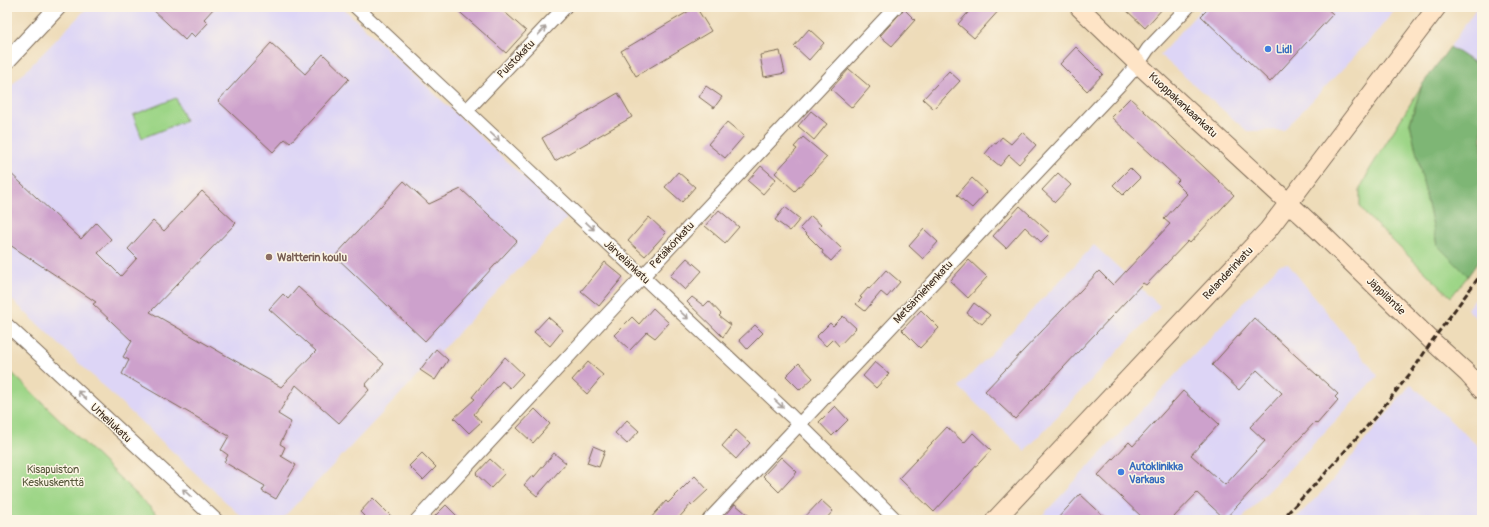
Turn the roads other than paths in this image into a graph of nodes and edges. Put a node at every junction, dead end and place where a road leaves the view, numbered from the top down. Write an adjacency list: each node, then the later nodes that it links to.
1 (58, 7): 8 (street)
2 (356, 7): 10 (street, Järvelänkatu)
3 (565, 7): 10 (street, Puistokatu, one-way to 3)
4 (896, 7): 12 (street, Petäikönkatu)
5 (1079, 7): 9 (main road, Kuoppakankaankatu)
6 (1188, 7): 9 (street, Metsämiehenkatu)
7 (1437, 7): 11 (main road, Relanderinkatu)
8 (7, 61)
9 (1138, 64): 11 (main road, Kuoppakankaankatu); 15 (street, Metsämiehenkatu)
10 (466, 110): 12 (street, Järvelänkatu, one-way to 12)
11 (1289, 203): 14 (main road, Jäppiläntie); 20 (main road, Relanderinkatu)
12 (643, 276): 15 (street, Järvelänkatu, one-way to 15); 17 (street, Petäikönkatu)
13 (7, 325): 16 (street, Urheilukatu, one-way to 13)
14 (1482, 390)
15 (800, 424): 18 (street, Metsämiehenkatu); 19 (street, Järvelänkatu)
16 (216, 520)
17 (417, 520)
18 (709, 520)
19 (896, 520)
20 (994, 520)

